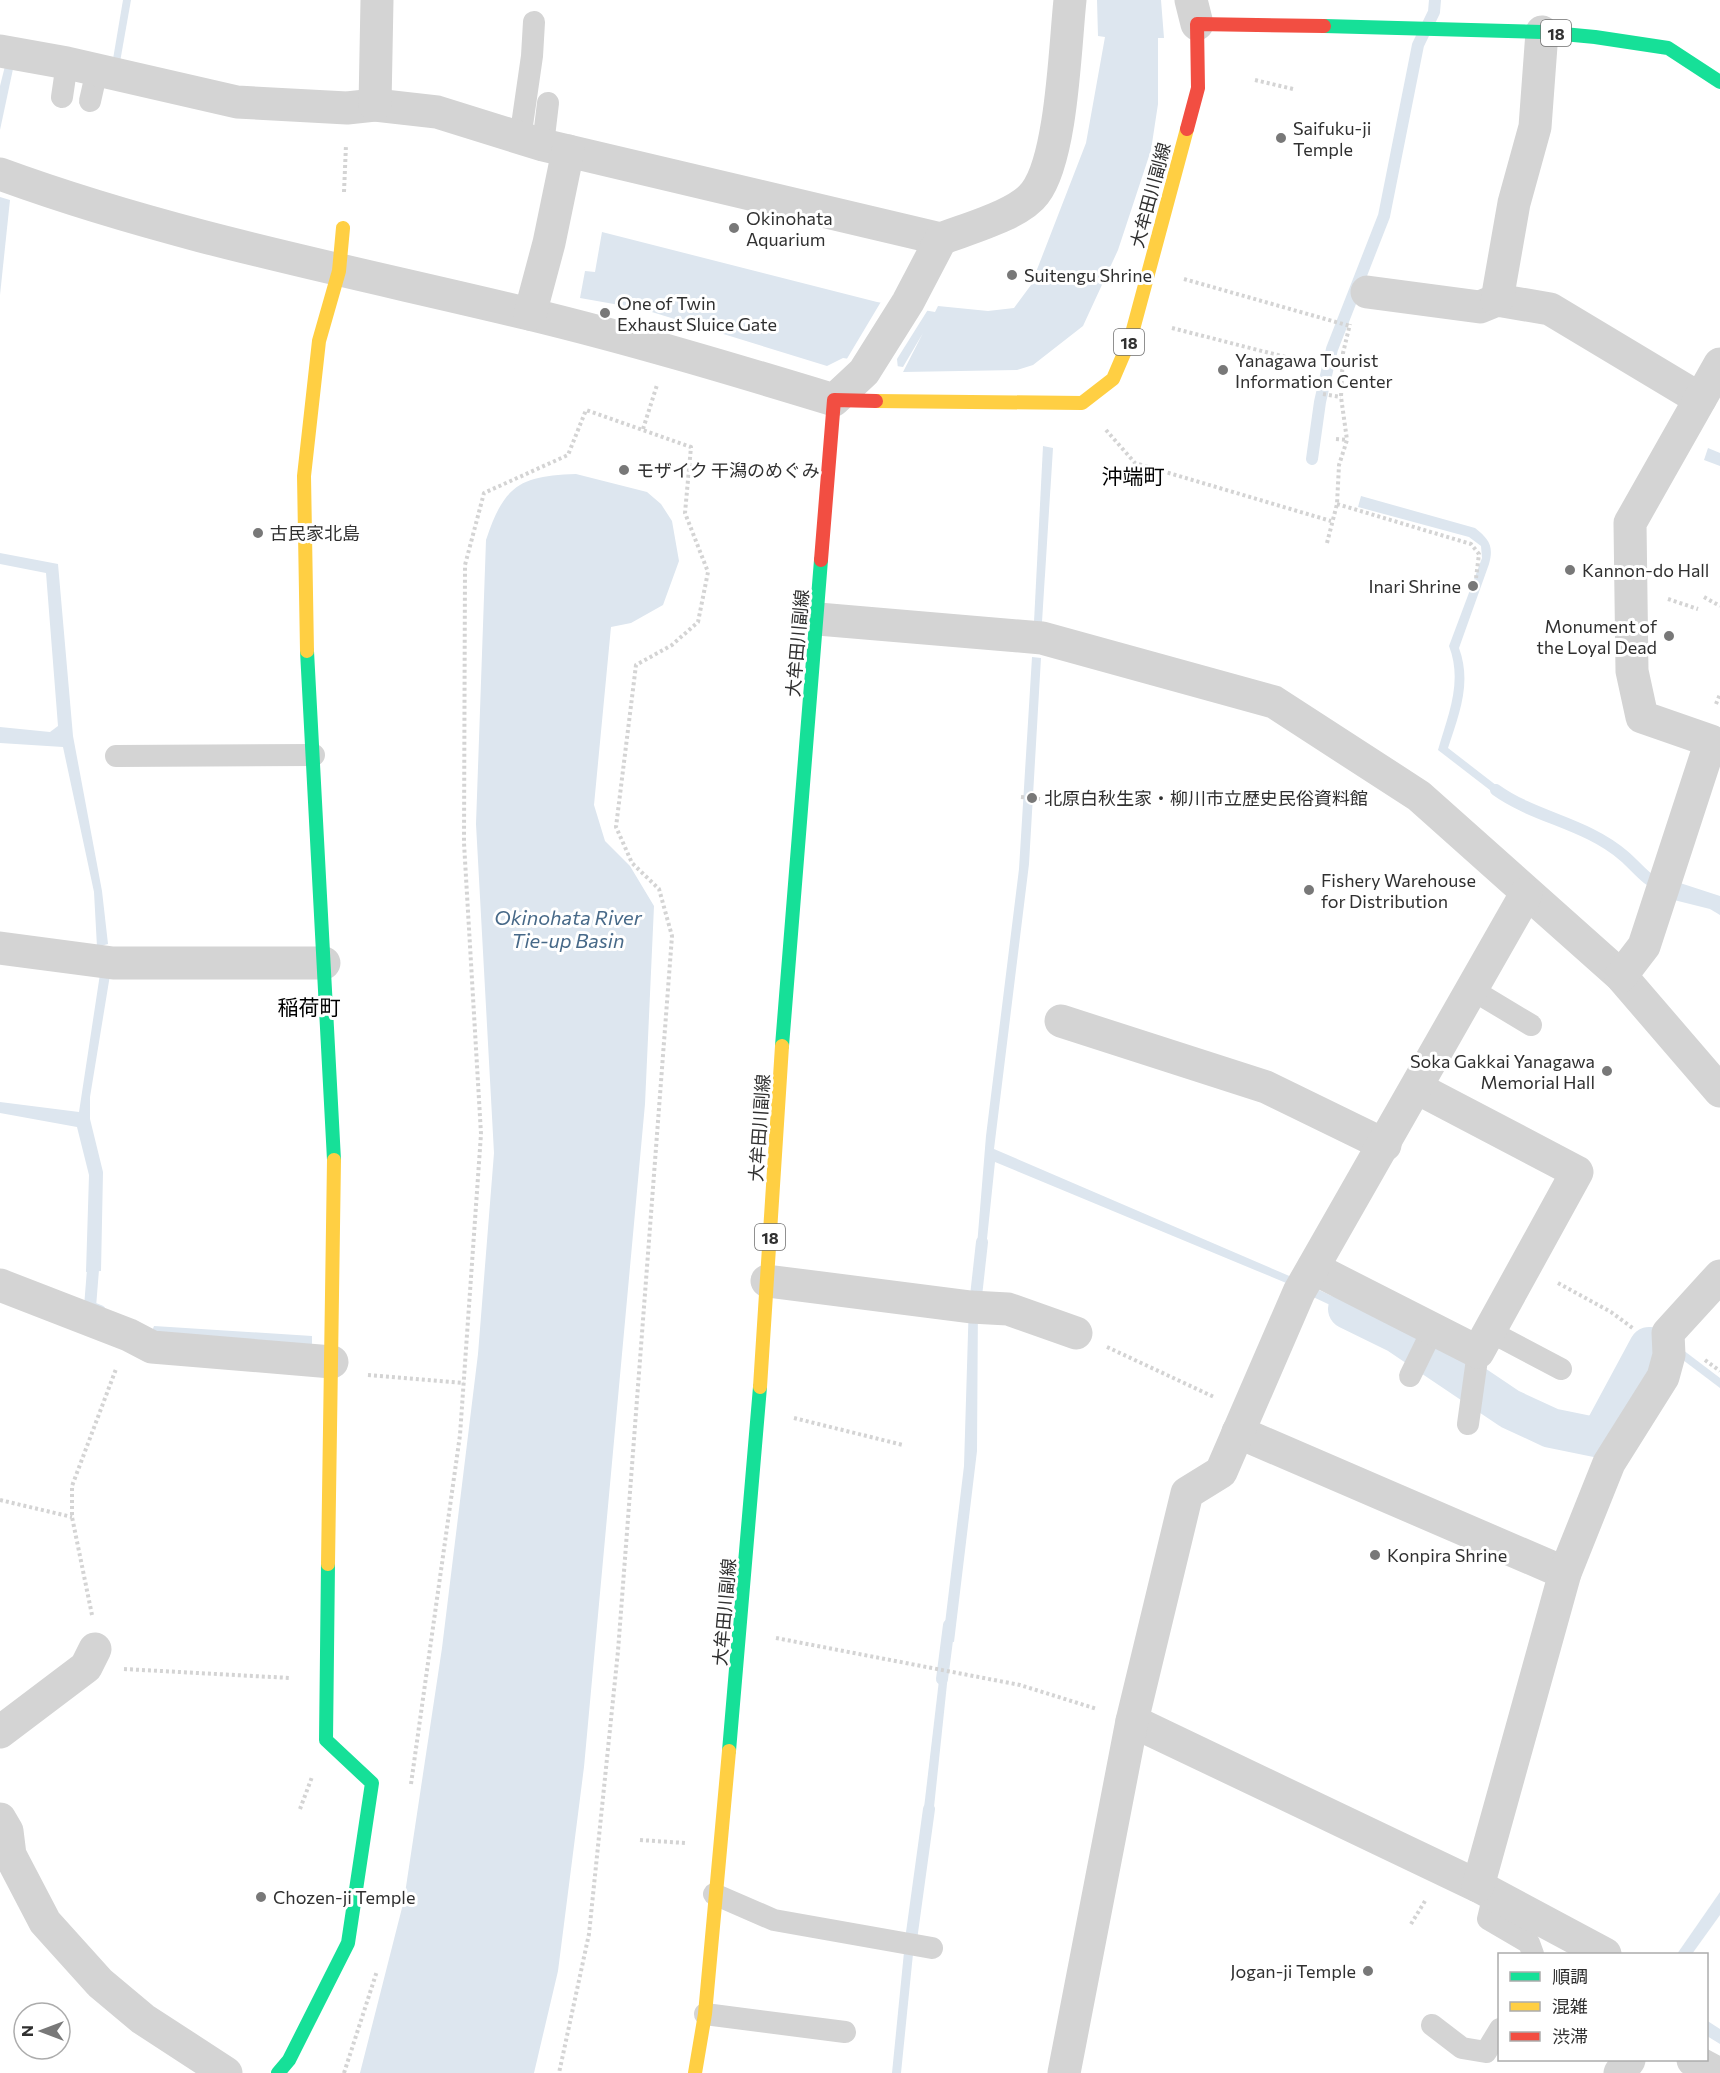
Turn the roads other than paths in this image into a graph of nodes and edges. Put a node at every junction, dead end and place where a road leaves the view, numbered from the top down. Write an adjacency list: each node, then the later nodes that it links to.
1 (377, 0): 11 (street)
2 (1070, 0): 15 (street)
3 (1194, 12): 5 (main road, 大牟田川副線 / 18); 22 (main road, 大牟田川副線 / 18)
4 (534, 22): 12 (lane)
5 (1542, 32): 8 (main road, 大牟田川副線 / 18); 18 (street)
6 (0, 51): 7 (street)
7 (85, 78): 9 (lane); 11 (street)
8 (1720, 82)
9 (62, 98)
10 (548, 103): 12 (lane)
11 (361, 106): 12 (street)
12 (544, 145): 15 (street); 19 (street)
13 (0, 174): 16 (street)
14 (343, 228): 16 (main road)
15 (941, 239): 22 (street)
16 (339, 271): 19 (street); 24 (main road)
17 (1368, 292): 18 (street)
18 (1497, 300): 21 (street)
19 (530, 314): 22 (street)
20 (1720, 364): 21 (street)
21 (1700, 399): 29 (street)
22 (834, 400): 23 (main road, 大牟田川副線 / 18)
23 (818, 619): 26 (street); 38 (main road, 大牟田川副線 / 18)
24 (314, 755): 25 (lane); 28 (main road)
25 (116, 756)
26 (1526, 894): 29 (street); 30 (street)
27 (0, 948): 28 (street)
28 (324, 963): 43 (main road)
29 (1621, 976): 34 (street)
30 (1472, 989): 32 (lane); 33 (street)
31 (1061, 1021): 35 (street)
32 (1531, 1025)
33 (1417, 1088): 35 (street); 42 (street)
34 (1720, 1091)
35 (1385, 1145): 37 (street)
36 (1720, 1276): 48 (street)
37 (1306, 1280): 40 (street); 46 (street)
38 (767, 1281): 41 (street); 54 (main road, 大牟田川副線 / 18)
39 (0, 1285): 43 (street)
40 (1433, 1329): 42 (street); 45 (lane)
41 (1076, 1333)
42 (1484, 1342): 44 (lane); 47 (lane)
43 (332, 1367): 65 (main road)
44 (1561, 1369)
45 (1410, 1376)
46 (1242, 1422): 48 (street); 50 (street)
47 (1468, 1424)
48 (1565, 1573): 53 (street)
49 (90, 1658): 51 (street)
50 (1132, 1721): 53 (street); 67 (street)
51 (0, 1732)
52 (0, 1819): 64 (street)
53 (1486, 1890): 57 (lane); 58 (street)
54 (714, 1901): 55 (lane); 56 (lane); 59 (main road, 大牟田川副線 / 18)
55 (803, 1938)
56 (932, 1948)
57 (1533, 1953)
58 (1603, 1953)
59 (705, 2014): 61 (lane); 66 (main road, 大牟田川副線 / 18)
60 (1432, 2025): 62 (lane)
61 (845, 2032)
62 (1498, 2032)
63 (1695, 2061): 68 (street)
64 (225, 2073)
65 (278, 2073)
66 (695, 2073)
67 (1064, 2073)
68 (1717, 2073)

